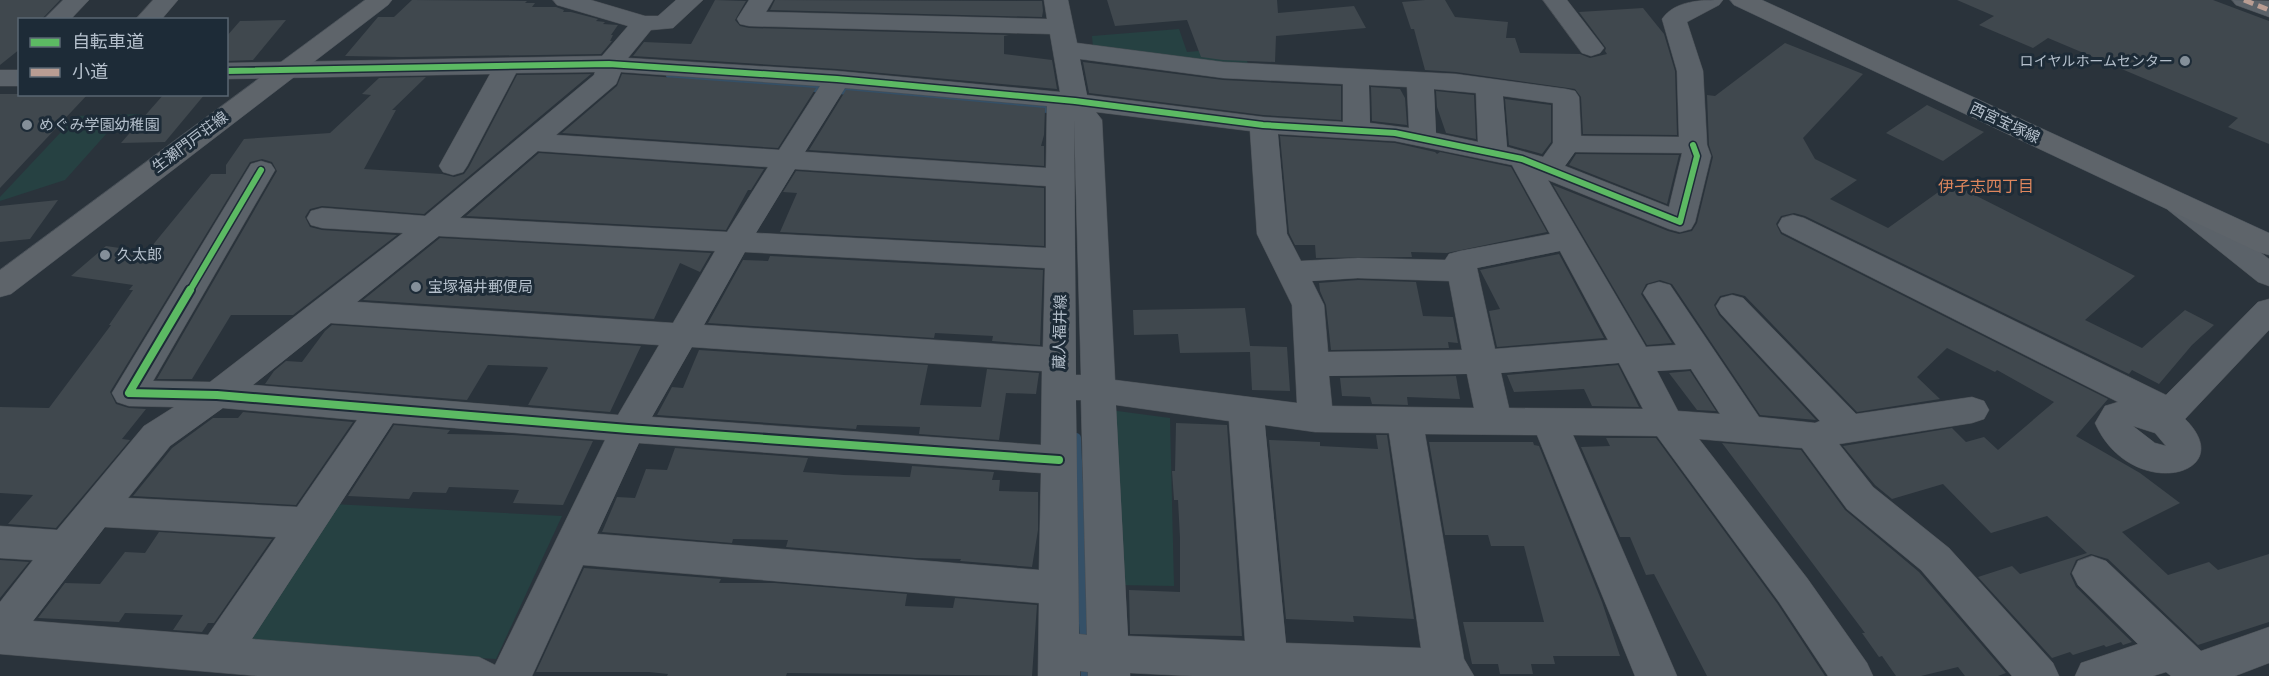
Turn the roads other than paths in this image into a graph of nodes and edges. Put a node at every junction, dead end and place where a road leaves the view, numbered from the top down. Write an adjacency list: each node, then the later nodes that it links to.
1 (77, 0): 13 (street)
2 (166, 0): 14 (street)
3 (380, 0): 20 (main road, 生瀬門戸荘線)
4 (565, 0): 15 (street)
5 (691, 0): 15 (street)
6 (761, 0): 16 (street)
7 (1056, 0): 16 (street, 蔵人福井線)
8 (1555, 0): 17 (street)
9 (1711, 0): 36 (street)
10 (1742, 0): 42 (main road, 西宮宝塚線)
11 (2244, 0): 12 (street)
12 (2269, 10)
13 (57, 18)
14 (149, 18)
15 (644, 23): 18 (street)
16 (1063, 38): 27 (street); 31 (street, 蔵人福井線)
17 (1591, 48)
18 (609, 64): 19 (street); 25 (street); 34 (street)
19 (507, 66): 20 (street); 39 (street)
20 (287, 69): 21 (street); 53 (main road, 生瀬門戸荘線)
21 (228, 71)
22 (1356, 77): 26 (street); 30 (street); 32 (street)
23 (0, 78): 24 (street)
24 (18, 78)
25 (837, 79): 31 (street); 37 (street)
26 (1420, 80): 28 (street); 33 (street)
27 (1153, 86): 29 (street); 29 (street); 31 (street)
28 (1489, 86): 35 (street); 38 (street)
29 (1219, 94): 30 (street); 30 (street)
30 (1278, 104): 32 (street); 51 (street)
31 (1065, 107): 41 (street, 蔵人福井線); 64 (street)
32 (1358, 131): 33 (street)
33 (1423, 139): 38 (street)
34 (531, 142): 37 (street); 45 (street)
35 (1567, 144): 36 (street); 38 (street)
36 (1693, 145): 38 (street)
37 (787, 159): 41 (street); 47 (street)
38 (1522, 160): 46 (street)
39 (453, 166)
40 (261, 170): 65 (street)
41 (1061, 178): 49 (street, 蔵人福井線)
42 (2176, 202): 48 (main road, 西宮宝塚線); 52 (street)
43 (322, 218): 45 (street)
44 (1794, 225): 56 (street)
45 (432, 226): 47 (street); 57 (street)
46 (1568, 240): 50 (street); 59 (street)
47 (736, 241): 49 (street); 58 (street)
48 (2269, 245)
49 (1062, 259): 63 (street, 蔵人福井線)
50 (1462, 271): 51 (street); 61 (street)
51 (1291, 272): 62 (street)
52 (2269, 275)
53 (0, 286)
54 (1659, 293): 60 (street)
55 (1732, 306): 76 (street)
56 (2269, 310)
57 (325, 311): 58 (street); 65 (street)
58 (682, 335): 63 (street); 74 (street)
59 (1634, 355): 60 (street); 61 (street); 73 (street)
60 (1700, 356): 75 (street)
61 (1482, 362): 62 (street); 72 (street)
62 (1312, 364): 69 (street)
63 (1060, 373): 64 (street); 78 (street, 蔵人福井線)
64 (1098, 390): 67 (street); 89 (street)
65 (217, 395): 66 (street); 79 (street)
66 (383, 409): 74 (street); 80 (street)
67 (1246, 409): 69 (street); 90 (street)
68 (1972, 410): 76 (street)
69 (1315, 419): 70 (street)
70 (1405, 420): 72 (street); 92 (street)
71 (1549, 420): 72 (street); 73 (street); 95 (street)
72 (1494, 421)
73 (1667, 423): 75 (street); 96 (street)
74 (628, 429): 78 (street); 83 (street)
75 (1748, 429): 77 (street)
76 (1849, 429): 77 (street)
77 (1812, 435): 97 (street)
78 (1059, 460): 85 (street, 蔵人福井線)
79 (96, 511): 80 (street); 82 (street)
80 (306, 524): 88 (street)
81 (0, 542): 82 (street)
82 (66, 547): 86 (street)
83 (571, 548): 85 (street); 94 (street)
84 (2092, 573): 91 (street)
85 (1059, 588): 89 (street, 蔵人福井線)
86 (0, 634): 88 (street)
87 (2269, 645): 91 (street)
88 (219, 654): 93 (street)
89 (1084, 661): 90 (street)
90 (1267, 661): 92 (street)
91 (2189, 666): 98 (street)
92 (1449, 672)
93 (479, 676)
94 (511, 676)
95 (1656, 676)
96 (1852, 676)
97 (2038, 676)
98 (2096, 676)

